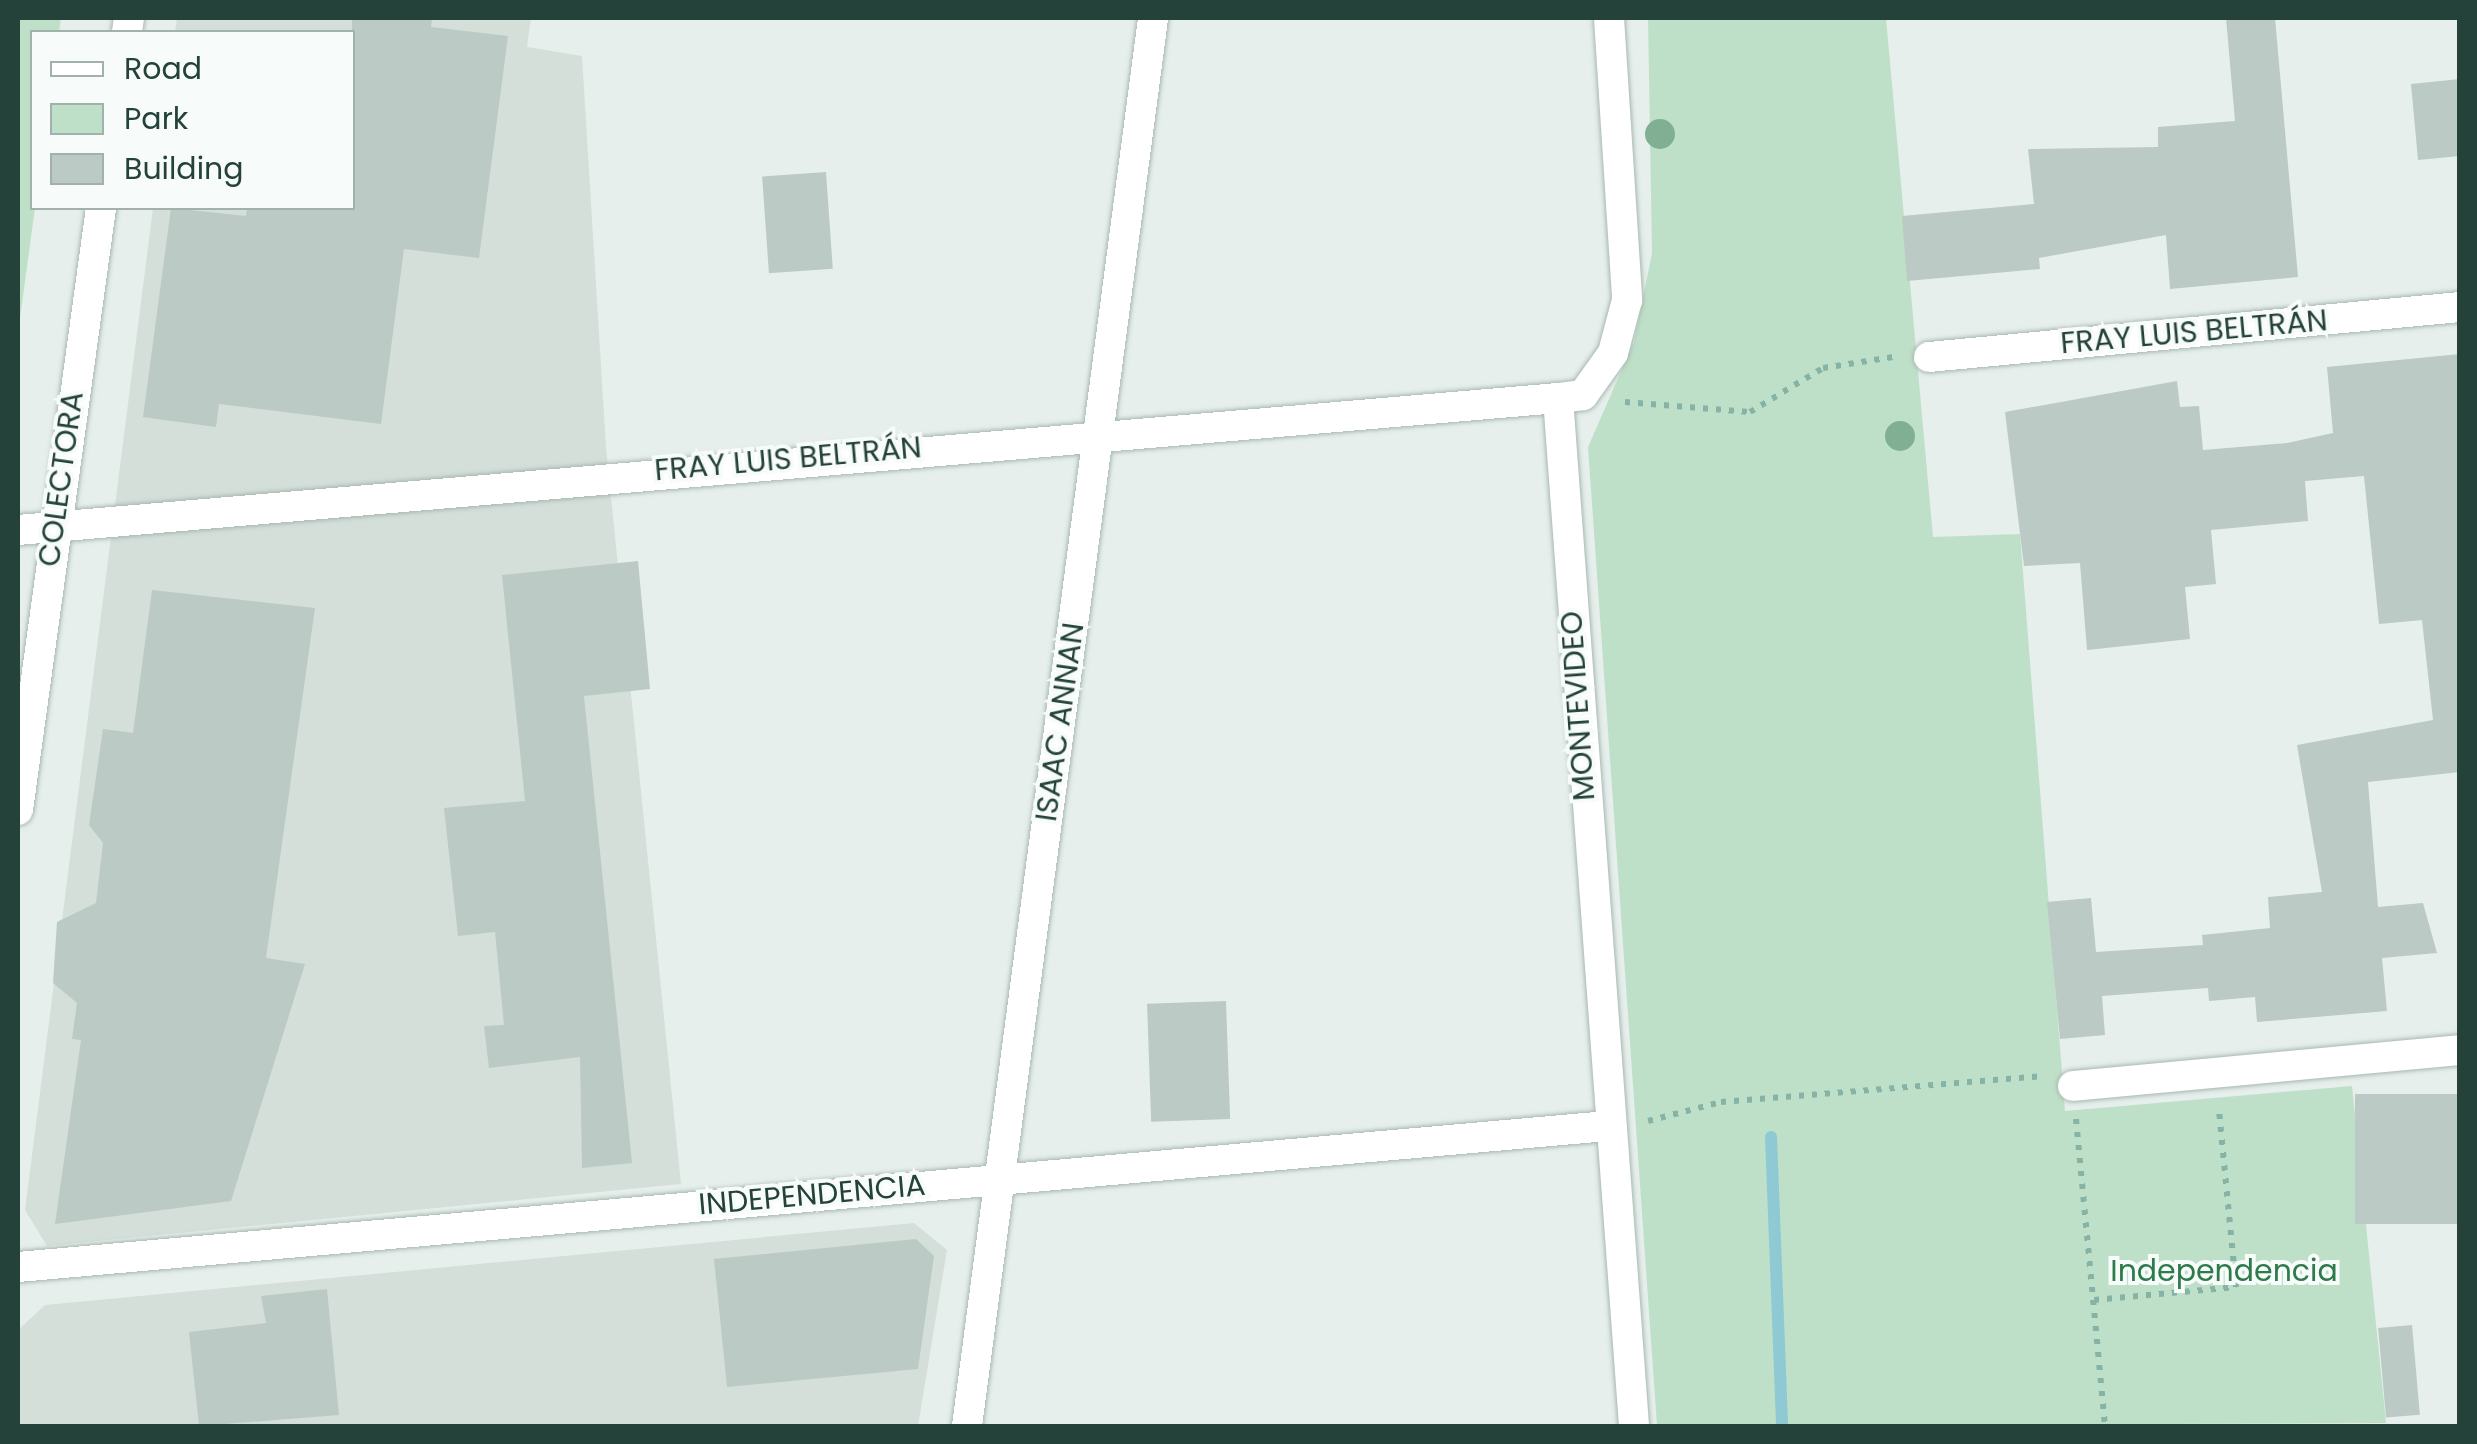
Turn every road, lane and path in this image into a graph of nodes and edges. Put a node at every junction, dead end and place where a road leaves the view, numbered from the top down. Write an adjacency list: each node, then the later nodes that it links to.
1 (1153, 18): 7 (street, ISAAC ANNAN)
2 (1609, 18): 6 (street)
3 (101, 210): 8 (street, COLECTORA)
4 (2460, 307): 5 (street, FRAY LUIS BELTRÁN)
5 (1929, 357): 6 (path)
6 (1571, 396): 7 (street, FRAY LUIS BELTRÁN); 14 (street, MONTEVIDEO)
7 (1099, 431): 8 (street, FRAY LUIS BELTRÁN); 15 (street, ISAAC ANNAN)
8 (54, 526): 9 (street, FRAY LUIS BELTRÁN); 10 (street, COLECTORA)
9 (18, 530)
10 (18, 810)
11 (2460, 1050): 12 (street)
12 (2073, 1086): 14 (path); 17 (path)
13 (2218, 1112): 17 (path)
14 (1607, 1126): 15 (street, INDEPENDENCIA); 19 (street, MONTEVIDEO)
15 (998, 1180): 16 (street, INDEPENDENCIA); 18 (street, ISAAC ANNAN)
16 (18, 1267)
17 (2094, 1300): 20 (path)
18 (967, 1426)
19 (1634, 1426)
20 (2106, 1426)

